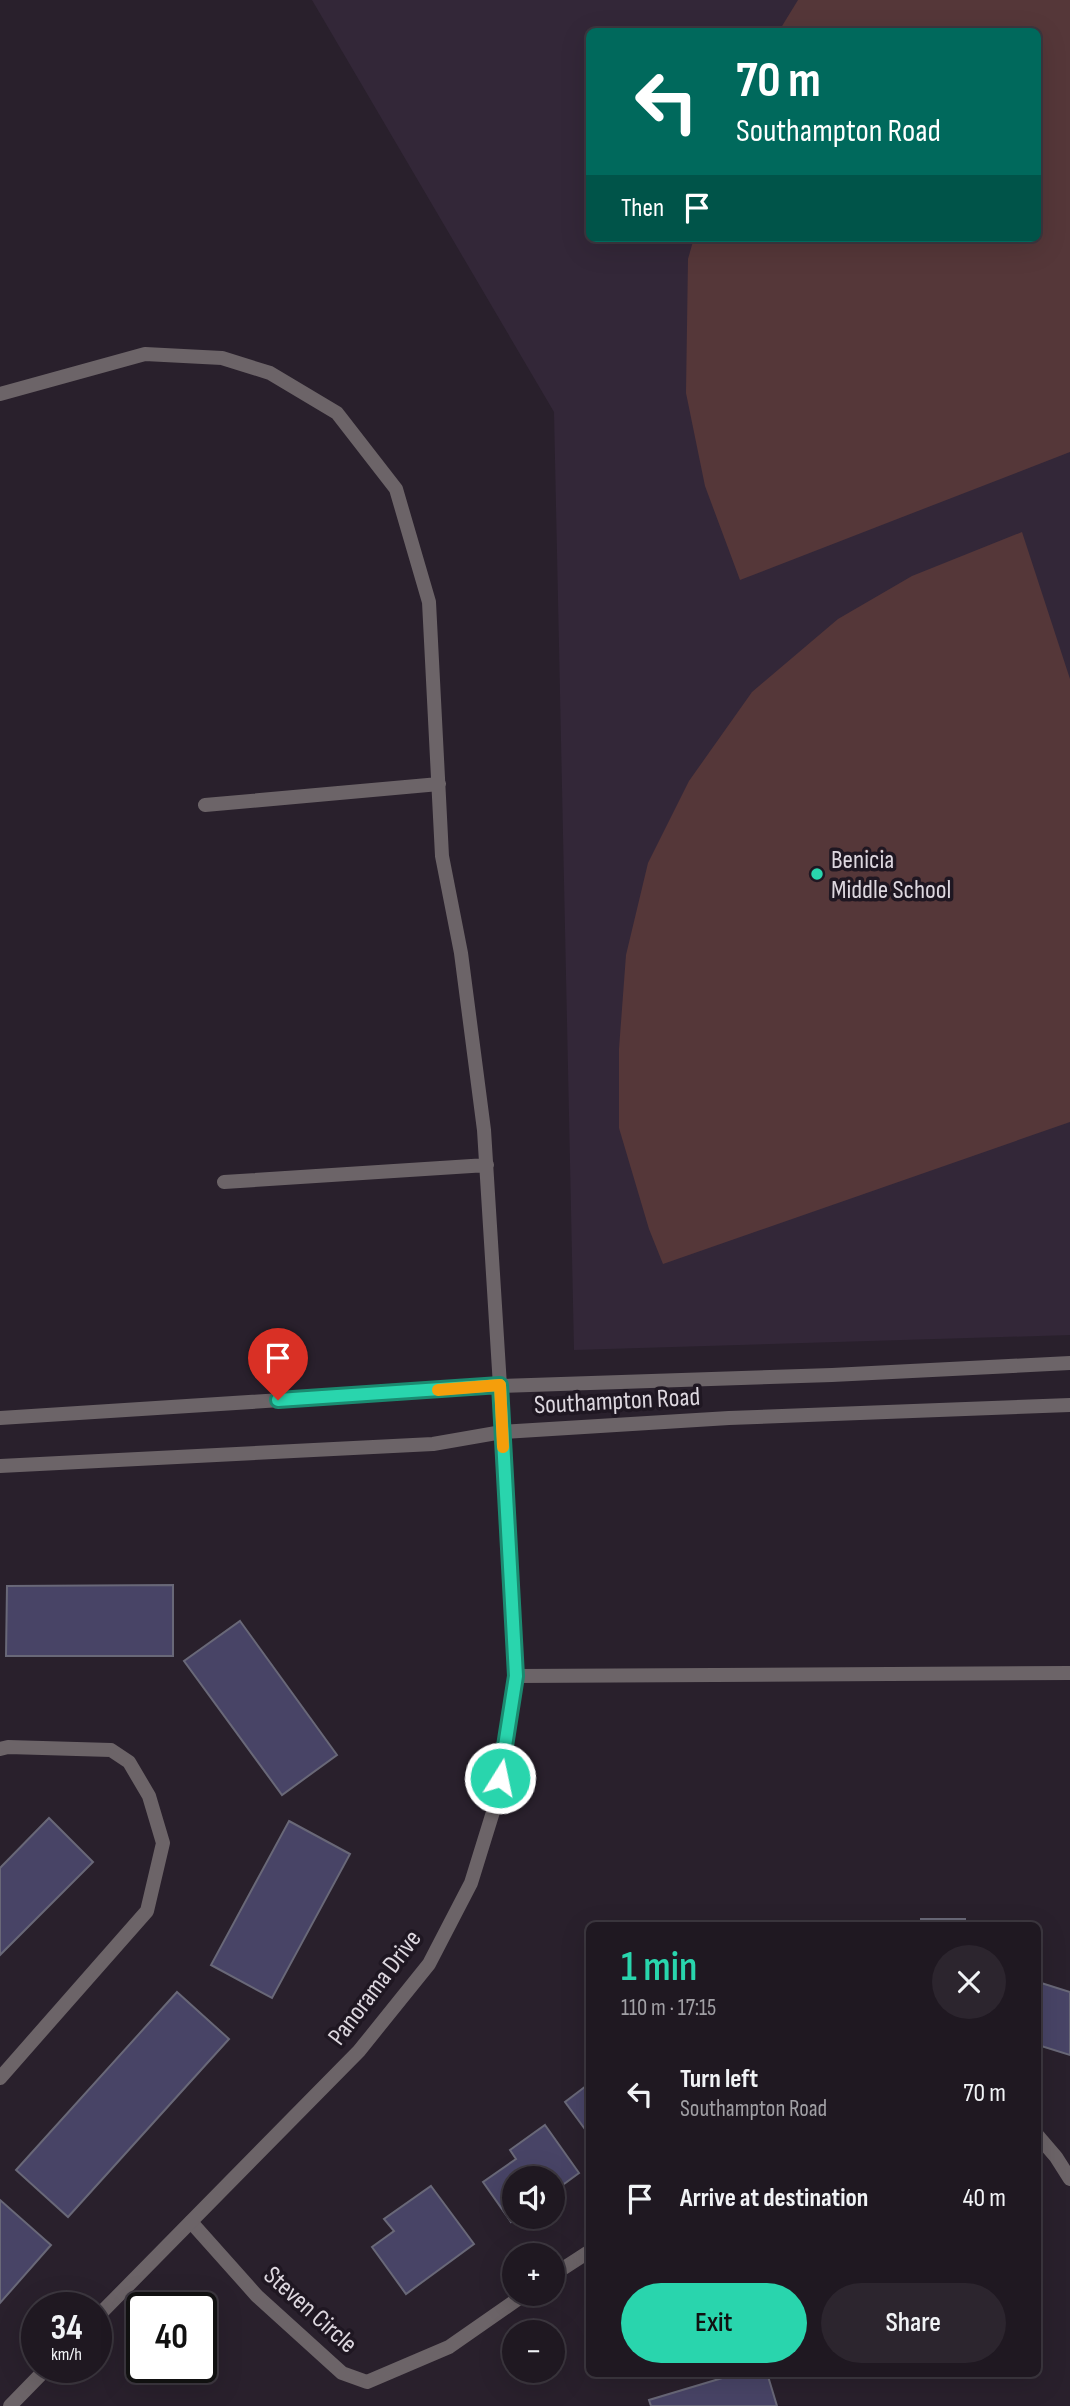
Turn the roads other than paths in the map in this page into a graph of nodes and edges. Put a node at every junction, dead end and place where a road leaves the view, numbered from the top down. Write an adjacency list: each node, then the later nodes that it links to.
1 (0, 394): 2 (street, Panorama Drive)
2 (439, 784): 3 (street); 4 (street, Panorama Drive)
3 (205, 804)
4 (487, 1165): 5 (street); 7 (street, Panorama Drive)
5 (224, 1182)
6 (1070, 1363): 7 (street, Southampton Road)
7 (500, 1385): 9 (street, Southampton Road); 10 (street, Panorama Drive)
8 (1070, 1405): 10 (street, Southampton Road)
9 (0, 1418)
10 (502, 1432): 11 (street, Southampton Road); 13 (street, Panorama Drive)
11 (0, 1466)
12 (1070, 1673): 13 (street)
13 (516, 1676): 18 (street, Panorama Drive)
14 (0, 1749): 15 (street)
15 (0, 2078)
16 (1041, 2140): 17 (street)
17 (1070, 2179)
18 (191, 2222): 21 (street, Panorama Drive); 22 (street, Steven Circle)
19 (586, 2254): 20 (street)
20 (565, 2267)
21 (112, 2302)
22 (508, 2306)
23 (32, 2383): 24 (street)
24 (10, 2406)

